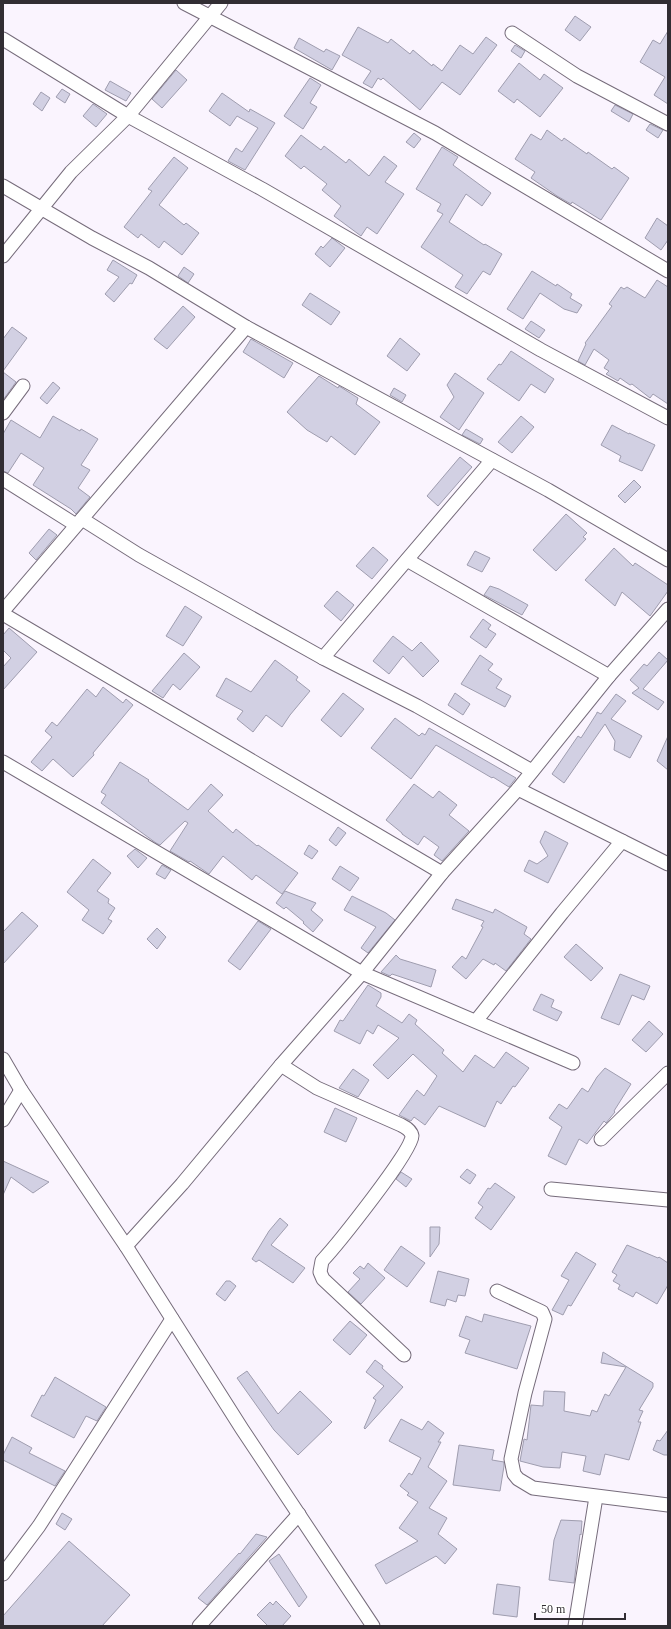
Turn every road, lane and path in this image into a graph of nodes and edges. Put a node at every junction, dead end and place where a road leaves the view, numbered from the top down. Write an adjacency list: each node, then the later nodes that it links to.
1 (184, 3): 3 (street)
2 (221, 3): 3 (street)
3 (210, 17): 6 (street); 11 (street)
4 (512, 33): 7 (street)
5 (3, 40): 6 (street)
6 (128, 116): 9 (street); 15 (street)
7 (668, 124)
8 (3, 186): 9 (street)
9 (40, 208): 10 (street); 12 (street)
10 (3, 256)
11 (668, 271)
12 (246, 327): 16 (street); 18 (street)
13 (23, 386): 14 (street)
14 (3, 413)
15 (668, 418)
16 (492, 460): 19 (street); 20 (street)
17 (3, 479): 18 (street)
18 (79, 522): 22 (street); 23 (street)
19 (407, 560): 23 (street); 24 (street)
20 (668, 560)
21 (668, 609): 24 (street)
22 (3, 613): 30 (street)
23 (323, 658): 26 (street)
24 (609, 676): 26 (street)
25 (3, 762): 31 (street)
26 (532, 771): 27 (street)
27 (518, 789): 28 (street); 30 (street)
28 (622, 841): 29 (street); 32 (street)
29 (668, 864)
30 (442, 873): 31 (street)
31 (362, 973): 32 (street); 35 (street)
32 (476, 1021): 34 (street)
33 (3, 1059): 37 (street)
34 (573, 1063)
35 (281, 1065): 42 (street); 45 (street)
36 (668, 1073): 39 (street)
37 (21, 1090): 38 (street); 42 (street)
38 (3, 1120)
39 (601, 1139)
40 (551, 1189): 41 (street)
41 (668, 1200)
42 (126, 1246): 44 (street)
43 (497, 1291): 46 (street)
44 (172, 1319): 48 (street); 49 (street)
45 (404, 1355)
46 (596, 1497): 47 (street); 52 (street)
47 (668, 1504)
48 (299, 1514): 50 (street); 51 (street)
49 (3, 1574)
50 (199, 1626)
51 (373, 1626)
52 (575, 1626)

